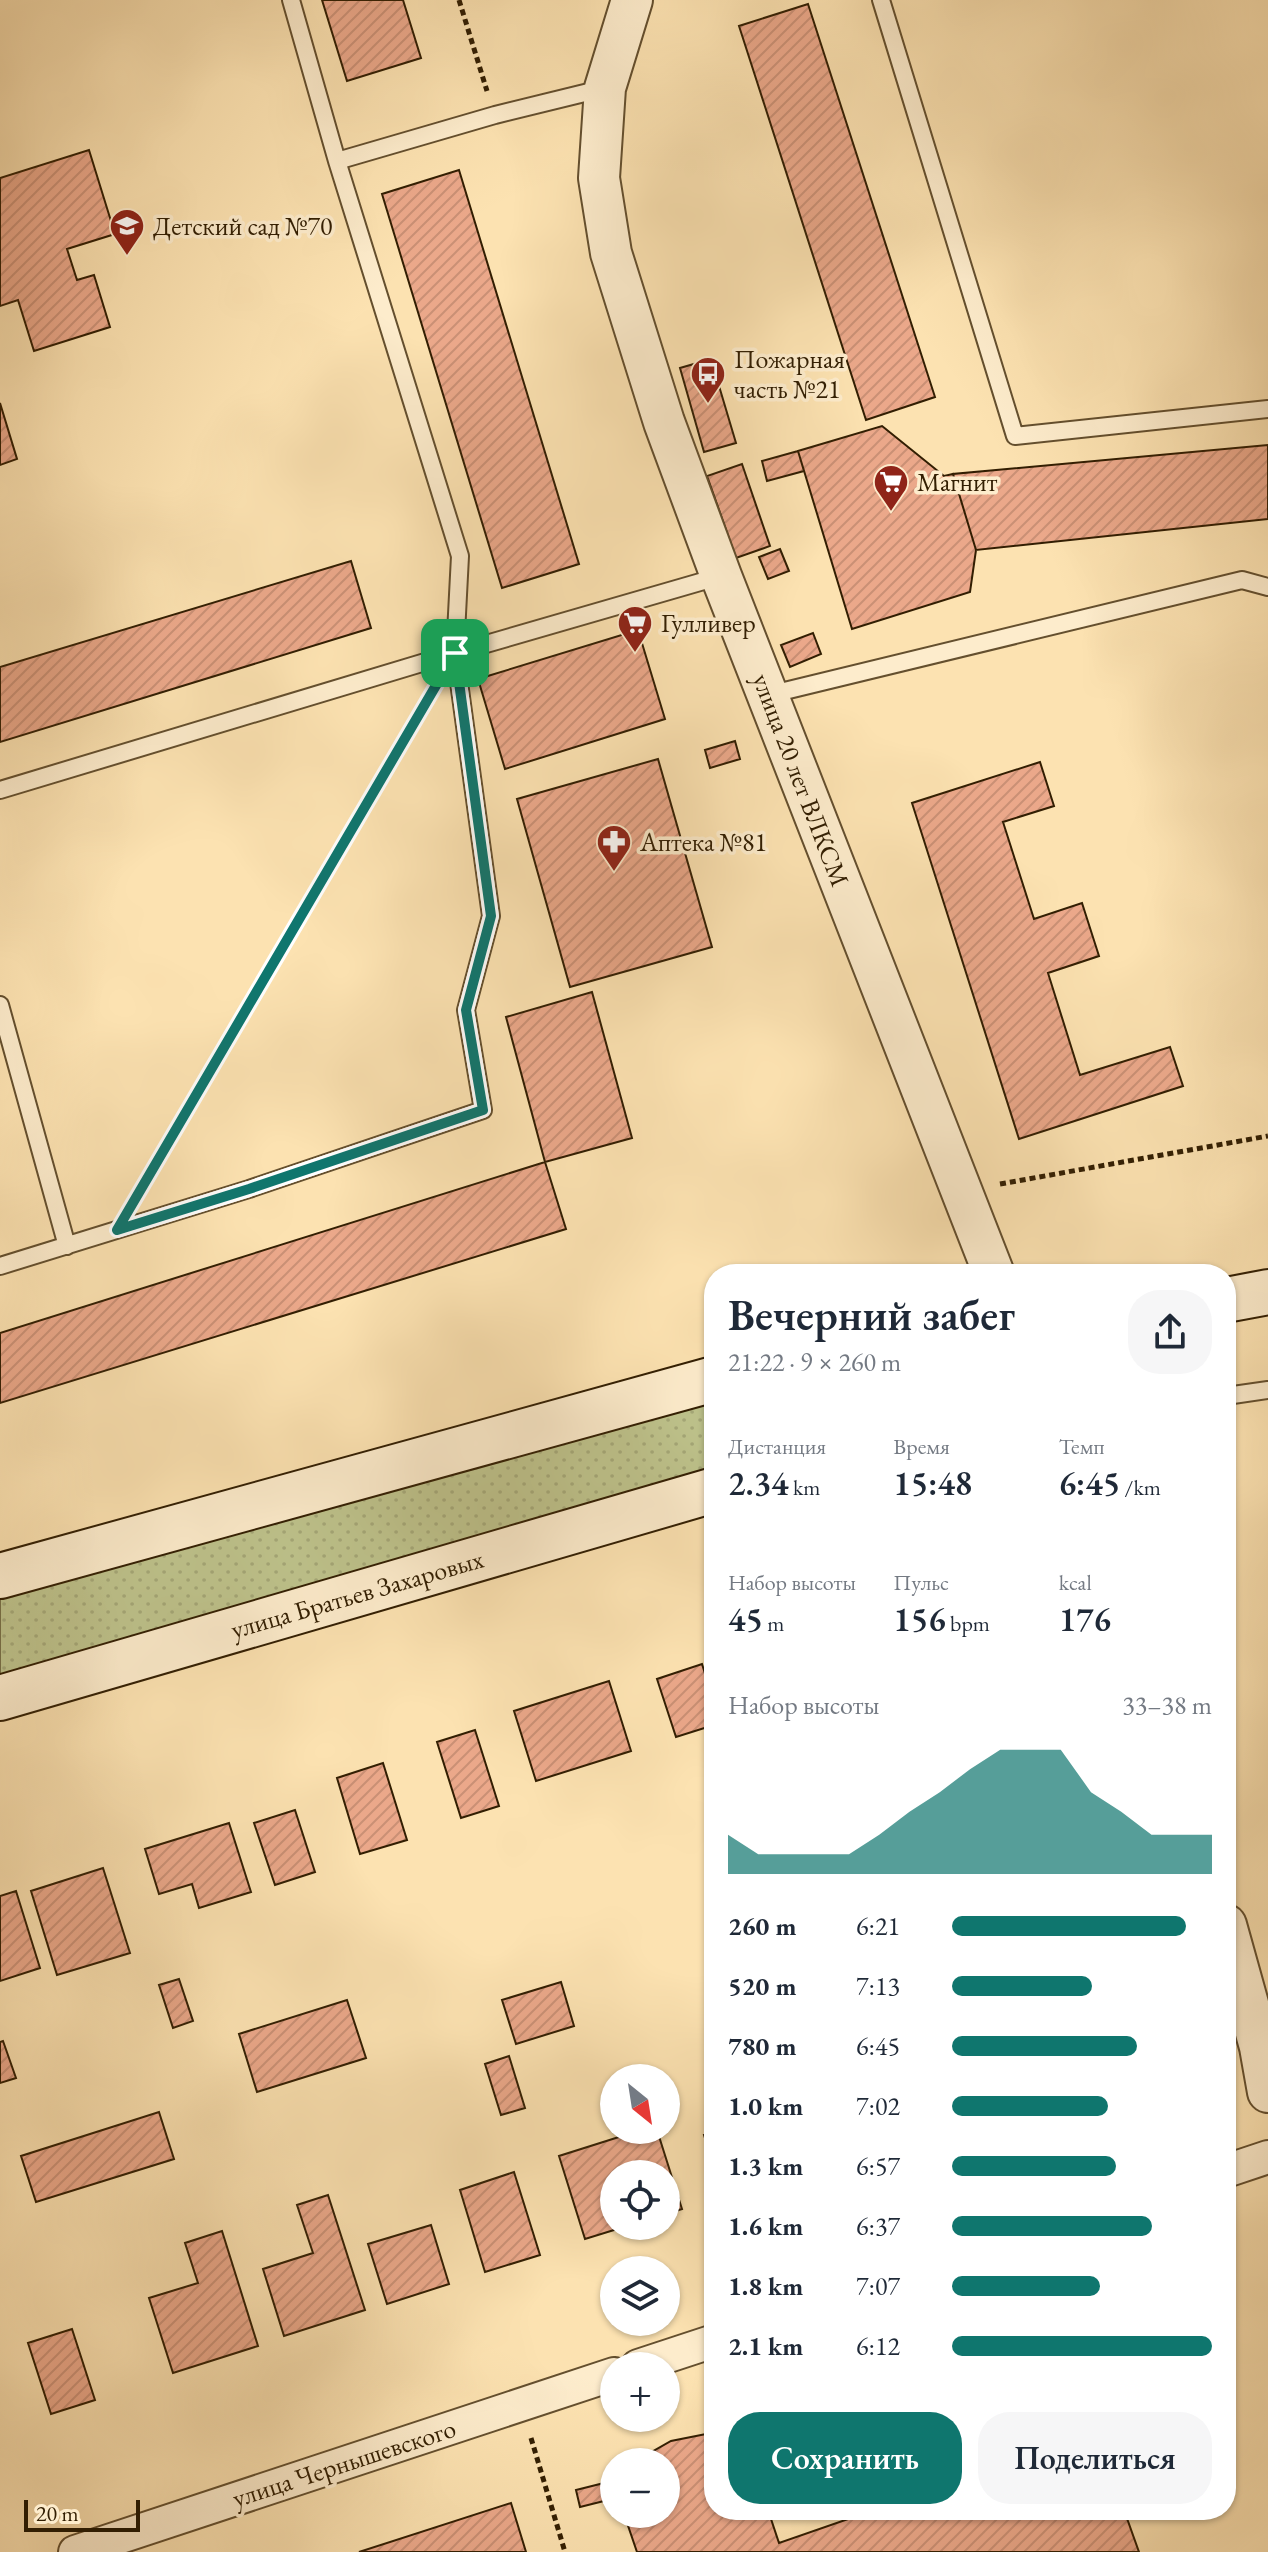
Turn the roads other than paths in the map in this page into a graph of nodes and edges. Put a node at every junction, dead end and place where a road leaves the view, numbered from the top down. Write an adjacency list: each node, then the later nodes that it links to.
1 (291, 0): 5 (lane)
2 (632, 0): 4 (street, улица 20 лет ВЛКСМ)
3 (881, 0): 6 (lane)
4 (605, 88): 5 (lane); 7 (street, улица 20 лет ВЛКСМ)
5 (337, 161): 9 (lane)
6 (1268, 409)
7 (721, 576): 9 (lane); 10 (street, улица 20 лет ВЛКСМ)
8 (1268, 587): 10 (lane)
9 (455, 653): 11 (lane); 13 (lane)
10 (768, 695): 14 (street, улица 20 лет ВЛКСМ)
11 (0, 790)
12 (0, 1005): 13 (lane)
13 (67, 1246): 15 (lane)
14 (990, 1264)
15 (0, 1266)
16 (1268, 1292): 17 (main road)
17 (1236, 1298)
18 (704, 1382): 22 (main road)
19 (1268, 1390): 20 (lane)
20 (1236, 1395)
21 (704, 1493): 23 (main road, улица Братьев Захаровых)
22 (0, 1576)
23 (0, 1698)
24 (1236, 1957): 25 (street)
25 (1264, 2046): 26 (street)
26 (1268, 2092)
27 (1268, 2157): 28 (street)
28 (1236, 2168)
29 (704, 2344): 30 (street)
30 (680, 2352)
31 (600, 2379): 32 (street, улица Чернышевского)
32 (75, 2552)

